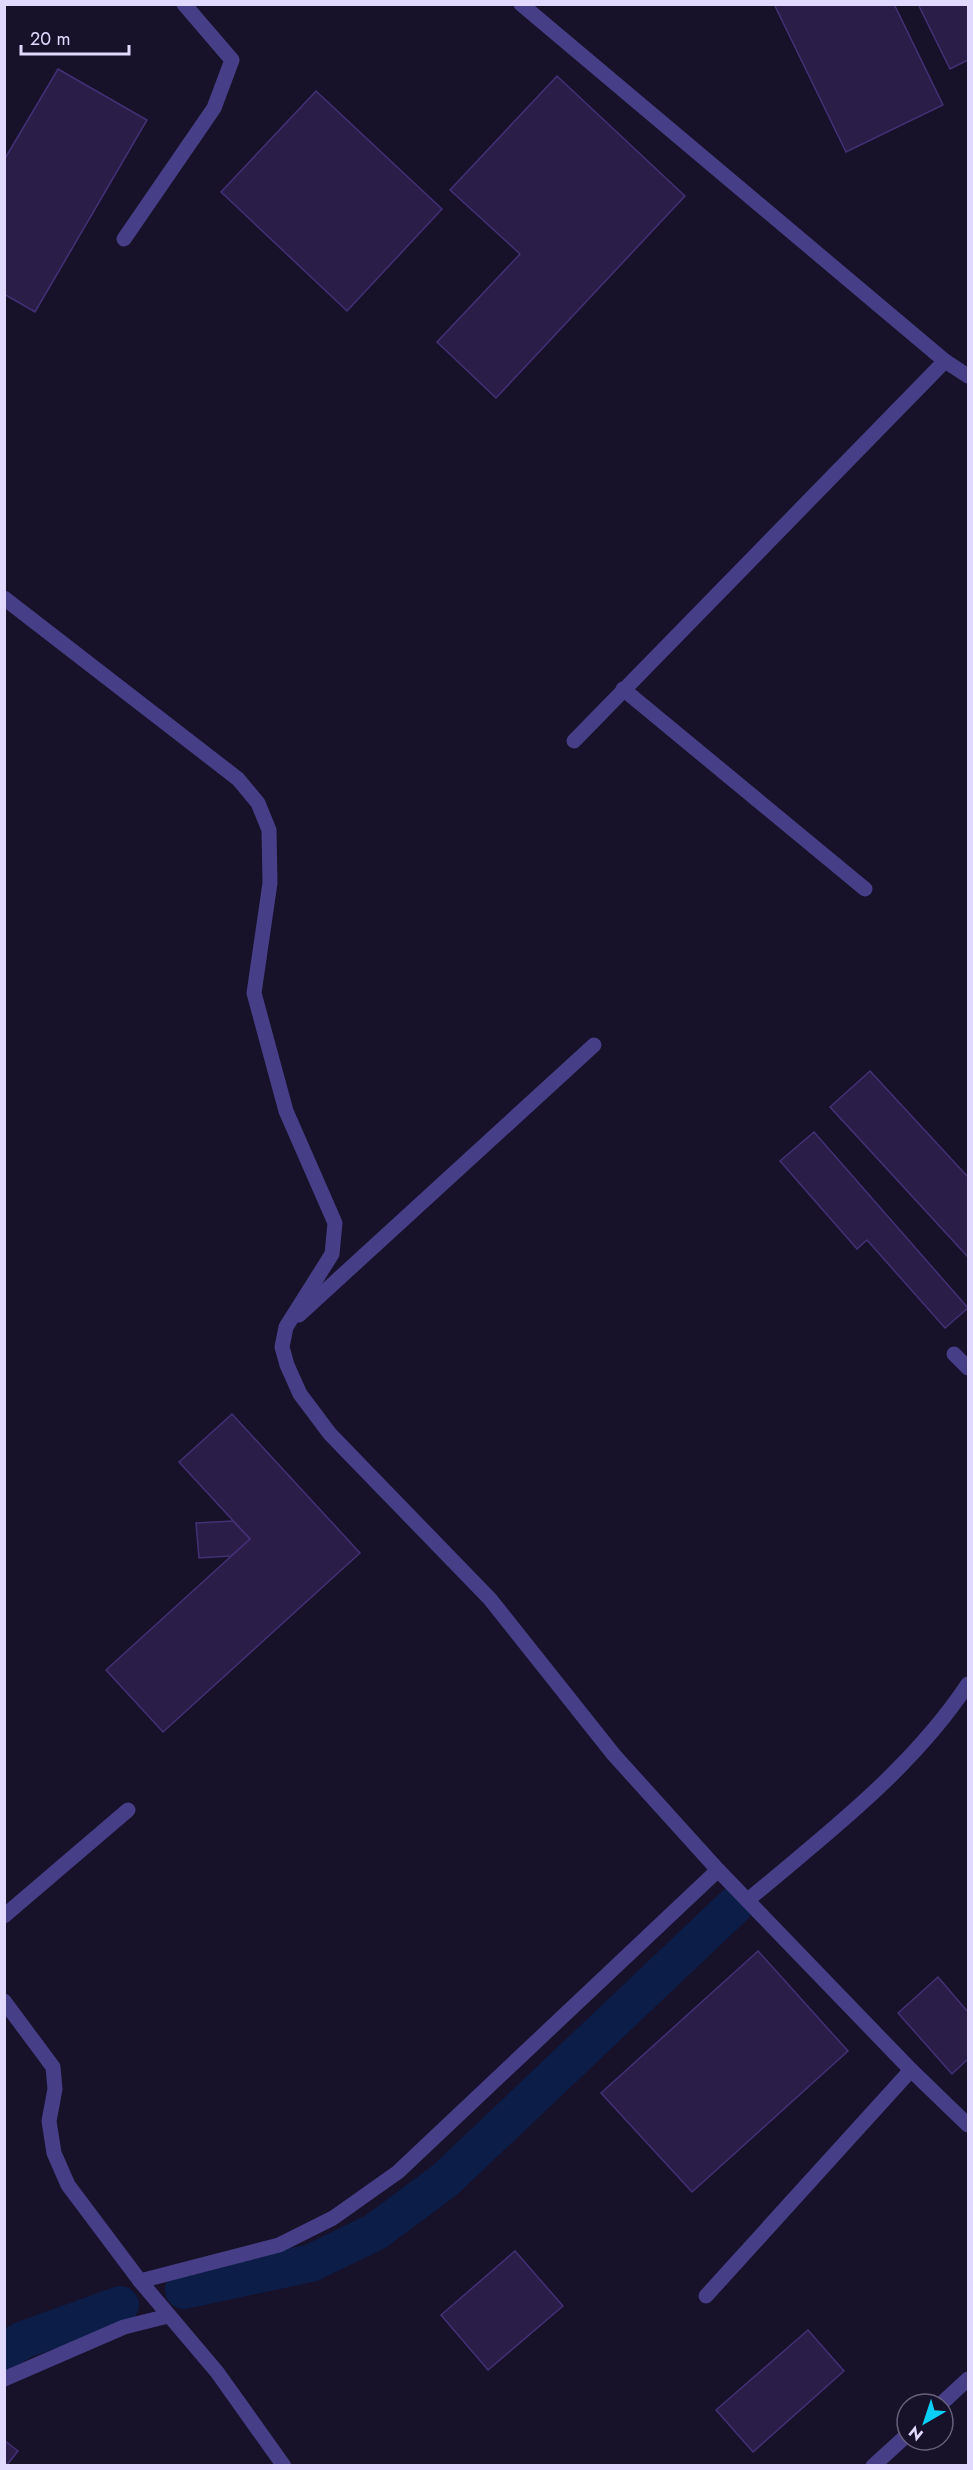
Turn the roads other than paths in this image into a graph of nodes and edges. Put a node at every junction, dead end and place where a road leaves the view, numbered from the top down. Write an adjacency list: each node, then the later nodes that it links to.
1 (184, 4): 3 (street)
2 (521, 4): 4 (street)
3 (124, 239)
4 (945, 361): 5 (street); 7 (street)
5 (969, 376)
6 (4, 598): 11 (street)
7 (623, 689): 8 (street); 9 (street)
8 (573, 741)
9 (865, 889)
10 (594, 1045): 11 (street)
11 (286, 1327): 16 (street)
12 (954, 1354): 13 (street)
13 (969, 1368)
14 (969, 1684): 17 (street)
15 (128, 1810): 18 (street)
16 (718, 1870): 17 (street); 22 (street)
17 (748, 1900): 20 (street)
18 (4, 1916)
19 (4, 2001): 22 (street)
20 (911, 2070): 21 (street); 23 (street)
21 (969, 2125)
22 (140, 2281): 24 (street)
23 (706, 2296)
24 (168, 2316): 25 (street); 29 (street)
25 (4, 2379)
26 (969, 2379): 27 (street)
27 (954, 2392)
28 (895, 2446): 30 (street)
29 (284, 2466)
30 (873, 2466)

